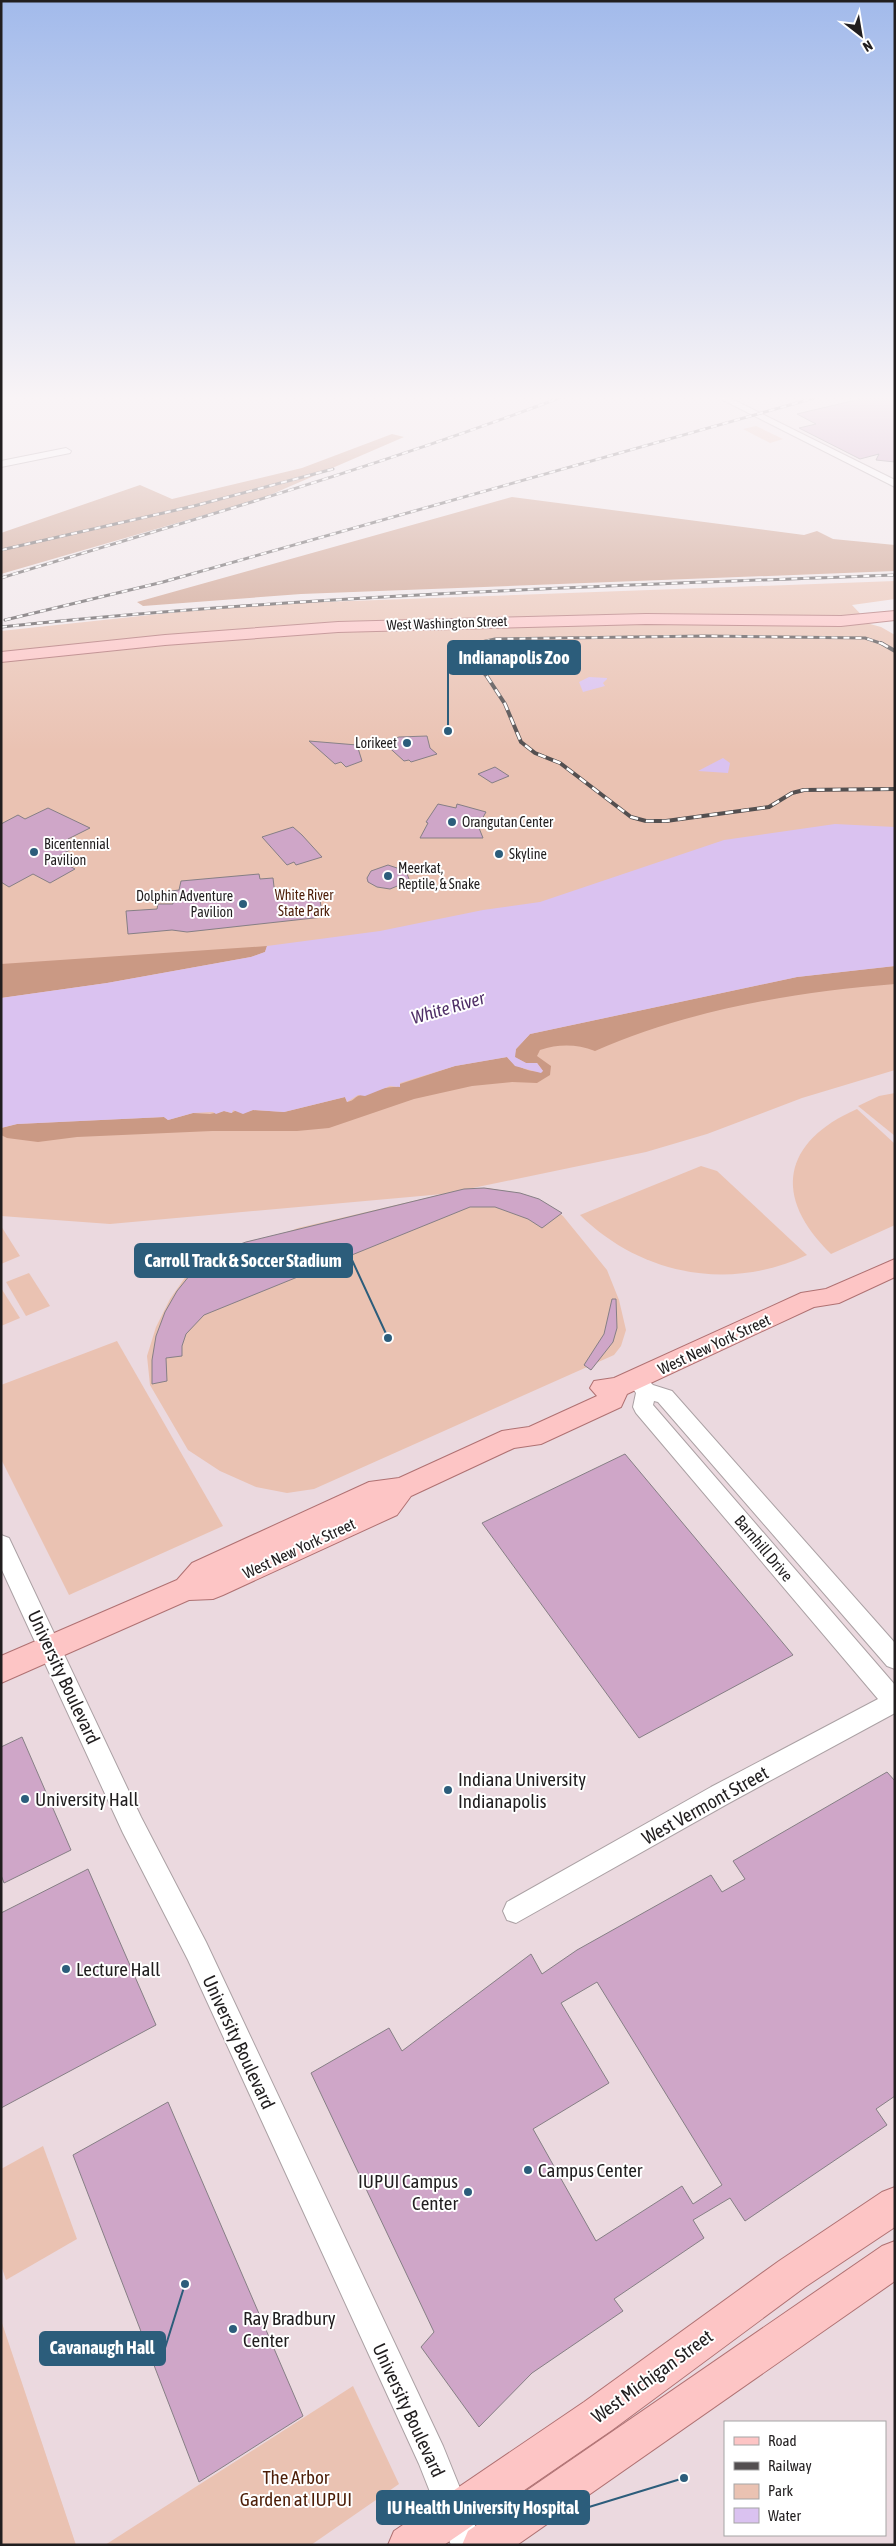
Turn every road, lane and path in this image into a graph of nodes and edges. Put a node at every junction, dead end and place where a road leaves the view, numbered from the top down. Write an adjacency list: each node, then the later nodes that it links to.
1 (895, 606): 2 (main road, West Washington Street)
2 (883, 614): 3 (main road); 4 (main road, West Washington Street); 5 (main road, West Washington Street)
3 (895, 627)
4 (1, 646)
5 (1, 657)
6 (895, 1252): 8 (main road, West New York Street)
7 (895, 1267): 8 (main road, West New York Street)
8 (810, 1299): 9 (main road, West New York Street)
9 (633, 1386): 11 (main road, West New York Street); 12 (street, Barnhill Drive); 14 (street, Barnhill Drive)
10 (1, 1544): 11 (street, University Boulevard)
11 (51, 1648): 13 (main road, West New York Street); 18 (street, University Boulevard)
12 (895, 1659)
13 (1, 1670)
14 (895, 1701): 15 (street, West Vermont Street)
15 (516, 1912)
16 (895, 2205): 18 (main road, West Michigan Street)
17 (895, 2259): 20 (main road)
18 (461, 2529): 19 (main road, West Michigan Street)
19 (408, 2545)
20 (482, 2545)

